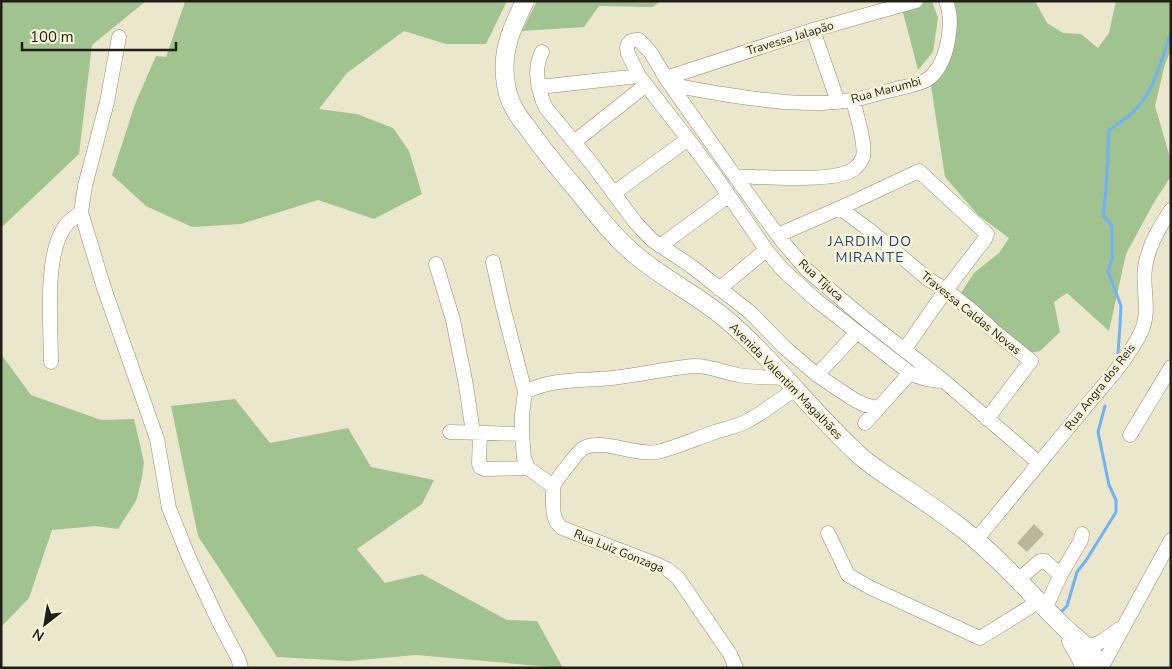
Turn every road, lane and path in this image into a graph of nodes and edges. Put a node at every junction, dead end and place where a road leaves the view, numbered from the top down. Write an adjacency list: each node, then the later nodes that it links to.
1 (525, 1): 35 (main road, Avenida Valentim Magalhães)
2 (916, 1): 4 (street, Travessa Jalapão)
3 (946, 1): 10 (street, Rua Marumbi)
4 (813, 30): 8 (street, Travessa Jalapão); 11 (street)
5 (119, 37): 19 (street)
6 (542, 52): 9 (street)
7 (642, 80): 8 (street, Rua Tijuca); 9 (street); 12 (street); 13 (street)
8 (668, 81): 11 (street, Rua Marumbi); 14 (street, Rua Tijuca)
9 (539, 86): 13 (street)
10 (853, 100): 11 (street, Rua Marumbi); 14 (street)
11 (838, 102)
12 (688, 139): 15 (street); 16 (street)
13 (574, 142): 15 (street)
14 (736, 178): 21 (street, Rua Tijuca)
15 (614, 193): 22 (street)
16 (728, 196): 22 (street); 23 (street)
17 (840, 208): 21 (street); 27 (street, Travessa Caldas Novas); 27 (street)
18 (1171, 210): 20 (street, Rua Angra dos Reis)
19 (81, 212): 30 (street); 56 (street)
20 (1166, 229): 44 (street, Rua Angra dos Reis)
21 (778, 235): 29 (street, Rua Tijuca)
22 (660, 246): 26 (street)
23 (766, 250): 26 (street); 28 (street)
24 (493, 262): 36 (street)
25 (436, 264): 41 (street)
26 (720, 289): 33 (street)
27 (946, 290): 29 (street); 38 (street, Travessa Caldas Novas)
28 (857, 332): 32 (street); 33 (street)
29 (904, 350): 34 (street, Rua Tijuca)
30 (51, 362)
31 (1171, 367): 43 (street)
32 (910, 373): 34 (street); 37 (street)
33 (817, 375): 37 (street)
34 (944, 381): 38 (street, Rua Tijuca)
35 (791, 384): 36 (street); 46 (street); 49 (main road, Avenida Valentim Magalhães)
36 (525, 392): 42 (street)
37 (878, 408): 39 (street)
38 (987, 419): 44 (street, Rua Tijuca)
39 (865, 423)
40 (450, 432): 41 (street)
41 (476, 433): 42 (street); 45 (street)
42 (522, 434): 45 (street)
43 (1130, 434)
44 (1039, 464): 49 (street, Rua Angra dos Reis)
45 (528, 468): 46 (street)
46 (553, 486): 57 (street, Rua Luiz Gonzaga)
47 (828, 533): 53 (street)
48 (1082, 534): 53 (street)
49 (976, 540): 52 (main road, Avenida Valentim Magalhães)
50 (1170, 543): 54 (street)
51 (1056, 571): 52 (street)
52 (1018, 580): 53 (main road, Avenida Valentim Magalhães)
53 (1042, 605): 55 (main road, Avenida Valentim Magalhães)
54 (1124, 626): 55 (street); 59 (street)
55 (1081, 648): 58 (main road, Avenida Valentim Magalhães); 59 (main road, Avenida Valentim Magalhães)
56 (242, 668)
57 (736, 668)
58 (1086, 668)
59 (1101, 668)

